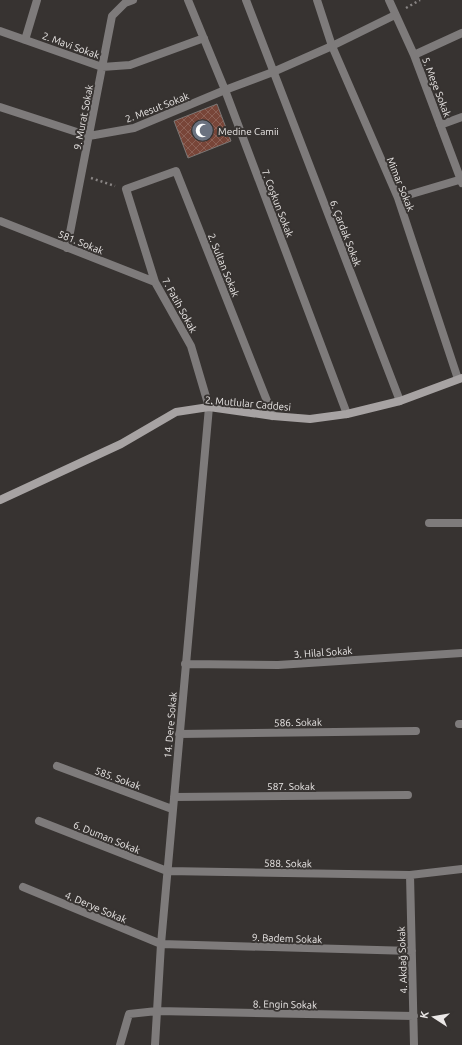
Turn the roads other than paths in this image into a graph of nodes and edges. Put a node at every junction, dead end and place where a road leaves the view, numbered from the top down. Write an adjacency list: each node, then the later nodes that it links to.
1 (37, 0): 11 (street)
2 (133, 0): 14 (street, 9. Murat Sokak)
3 (188, 0): 10 (street, 7. Coşkun Sokak)
4 (246, 0): 15 (street, 6. Çardak Sokak)
5 (317, 0): 12 (street, Mimar Sokak)
6 (389, 0): 7 (street, 5. Meşe Sokak)
7 (395, 15): 12 (street); 13 (street, 5. Meşe Sokak)
8 (0, 31): 11 (street, 2. Mavi Sokak)
9 (462, 32): 13 (street)
10 (204, 38): 14 (street, 2. Mavi Sokak); 16 (street, 7. Coşkun Sokak)
11 (25, 40): 14 (street, 2. Mavi Sokak)
12 (332, 46): 15 (street); 23 (street, Mimar Sokak)
13 (414, 55): 19 (street, 5. Meşe Sokak)
14 (102, 67): 20 (street, 9. Murat Sokak)
15 (273, 72): 16 (street, 2. Mesut Sokak); 28 (street, 6. Çardak Sokak)
16 (225, 90): 20 (street, 2. Mesut Sokak); 30 (street, 7. Coşkun Sokak)
17 (0, 107): 20 (street, 2. Mesut Sokak)
18 (462, 117): 19 (street)
19 (440, 125): 21 (street, 5. Meşe Sokak)
20 (89, 136): 25 (street, 9. Murat Sokak)
21 (462, 180): 23 (street)
22 (126, 189): 26 (street, 7. Fatih Sokak); 31 (street, 2. Sultan Sokak)
23 (398, 198): 27 (street, Mimar Sokak)
24 (0, 221): 25 (street, 581. Sokak)
25 (67, 248): 26 (street, 581. Sokak)
26 (155, 282): 29 (street, 7. Fatih Sokak)
27 (460, 379): 28 (street, 2. Mutlular Caddesi)
28 (400, 401): 30 (street, 2. Mutlular Caddesi)
29 (208, 407): 31 (street, 2. Mutlular Caddesi); 32 (street, 2. Mutlular Caddesi); 36 (street, 14. Dere Sokak)
30 (347, 414): 31 (street, 2. Mutlular Caddesi)
31 (273, 416)
32 (0, 500)
33 (429, 522): 34 (street)
34 (462, 522)
35 (462, 653): 36 (street, 3. Hilal Sokak)
36 (185, 664): 38 (street, 14. Dere Sokak)
37 (416, 731): 38 (street, 586. Sokak)
38 (179, 734): 41 (street, 14. Dere Sokak)
39 (56, 766): 42 (street, 585. Sokak)
40 (408, 795): 41 (street, 587. Sokak)
41 (174, 797): 42 (street, 14. Dere Sokak)
42 (172, 809): 45 (street, 14. Dere Sokak)
43 (39, 821): 45 (street, 6. Duman Sokak)
44 (462, 869): 46 (street, 588. Sokak)
45 (167, 872): 46 (street, 588. Sokak); 48 (street, 14. Dere Sokak)
46 (410, 875): 49 (street, 4. Akdağ Sokak)
47 (23, 887): 48 (street, 4. Derye Sokak)
48 (161, 944): 49 (street, 9. Badem Sokak); 50 (street, 14. Dere Sokak)
49 (412, 951): 51 (street, 4. Akdağ Sokak)
50 (157, 1011): 51 (street, 8. Engin Sokak); 52 (street, 8. Engin Sokak); 53 (street, 14. Dere Sokak)
51 (414, 1016): 54 (street, 4. Akdağ Sokak)
52 (120, 1045)
53 (155, 1045)
54 (414, 1045)

